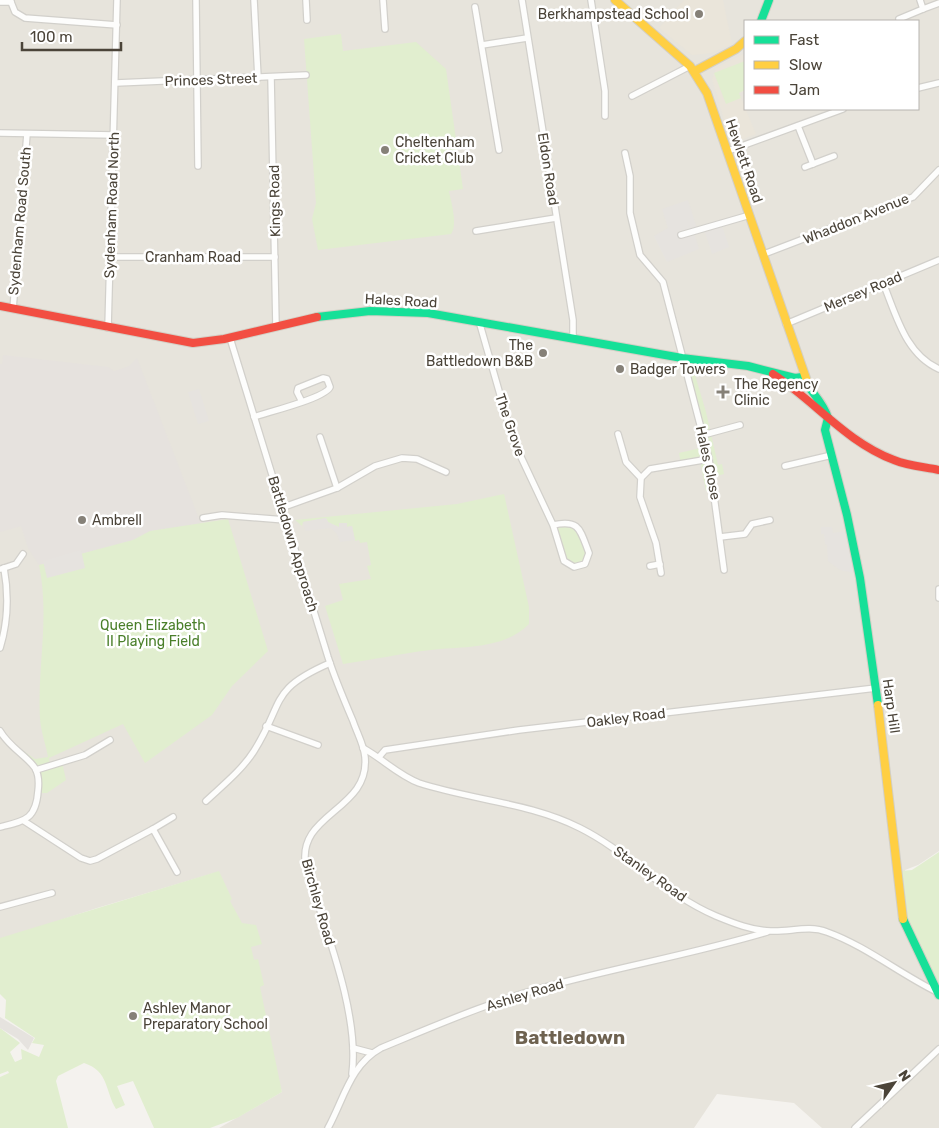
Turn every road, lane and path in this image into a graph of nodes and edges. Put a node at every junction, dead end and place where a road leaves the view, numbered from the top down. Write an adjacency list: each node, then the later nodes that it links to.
1 (117, 0): 19 (street, Sydenham Road North)
2 (196, 0): 28 (street)
3 (254, 0): 27 (street)
4 (306, 0): 17 (street)
5 (383, 0): 20 (street)
6 (522, 0): 21 (street, Eldon Road)
7 (590, 0): 34 (street)
8 (614, 0): 24 (street, Hewlett Road)
9 (769, 0): 18 (street)
10 (920, 0): 15 (street)
11 (12, 1): 12 (street); 19 (street)
12 (0, 2)
13 (939, 3): 15 (street)
14 (476, 7): 23 (street)
15 (923, 10): 16 (street)
16 (899, 19)
17 (307, 20)
18 (761, 20)
19 (117, 25): 30 (street, Sydenham Road North)
20 (385, 29)
21 (527, 38): 23 (street); 48 (street, Eldon Road)
22 (744, 42): 24 (street)
23 (482, 45): 39 (street)
24 (693, 68): 32 (street); 40 (street, Hewlett Road)
25 (306, 75): 26 (street, Princes Street)
26 (271, 77): 27 (street, Princes Street); 52 (street, Kings Road)
27 (258, 78): 28 (street, Princes Street)
28 (198, 81): 30 (street, Princes Street); 44 (street)
29 (939, 82): 31 (street)
30 (116, 83): 38 (street, Sydenham Road North)
31 (919, 88)
32 (632, 96)
33 (840, 110): 35 (street)
34 (605, 116)
35 (798, 126): 40 (street); 43 (street)
36 (0, 132): 37 (street)
37 (28, 134): 38 (street); 57 (street, Sydenham Road South)
38 (114, 135): 53 (street, Sydenham Road North)
39 (499, 150)
40 (728, 150): 47 (street, Hewlett Road)
41 (625, 153): 64 (street, Hales Close)
42 (834, 156): 43 (street)
43 (813, 164): 45 (street)
44 (198, 166)
45 (805, 167)
46 (939, 170): 51 (street, Whaddon Avenue)
47 (750, 215): 50 (street); 51 (street, Hewlett Road)
48 (556, 218): 49 (street); 63 (street, Eldon Road)
49 (476, 231)
50 (681, 235)
51 (764, 254): 59 (street, Hewlett Road)
52 (275, 256): 53 (street, Cranham Road); 60 (street, Kings Road)
53 (111, 257): 61 (street, Sydenham Road North)
54 (939, 260): 55 (street, Mersey Road)
55 (883, 283): 59 (street, Mersey Road); 66 (street)
56 (0, 306): 57 (street, Hales Road)
57 (13, 309): 61 (street, Hales Road)
58 (479, 321): 60 (street, Hales Road); 63 (street, Hales Road); 89 (street, The Grove)
59 (786, 324): 65 (street, Hewlett Road)
60 (276, 326): 62 (street, Hales Road)
61 (108, 328): 62 (street, Hales Road)
62 (230, 338): 72 (street, Battledown Approach)
63 (573, 338): 64 (street, Hales Road)
64 (682, 358): 67 (street, Hales Road); 76 (street, Hales Close)
65 (799, 363): 68 (street); 69 (street, Hewlett Road)
66 (939, 369)
67 (773, 374): 68 (street, Hales Road); 70 (street, Hales Road)
68 (796, 378): 69 (street, Hales Road); 70 (street)
69 (807, 382): 70 (street); 73 (street, Hewlett Road)
70 (796, 389): 73 (street, Hales Road)
71 (302, 402): 71 (street); 72 (street)
72 (254, 417): 85 (street, Battledown Approach)
73 (828, 418): 78 (street, Harp Hill); 81 (street, Hales Road)
74 (740, 425): 76 (street)
75 (618, 434): 83 (street)
76 (703, 435): 79 (street, Hales Close)
77 (320, 437): 84 (street)
78 (832, 455): 80 (street); 101 (street, Harp Hill)
79 (709, 459): 83 (street); 90 (street, Hales Close)
80 (785, 466)
81 (939, 470)
82 (446, 472): 84 (street)
83 (641, 478): 92 (street)
84 (337, 488): 85 (street)
85 (281, 508): 87 (street, Battledown Approach)
86 (203, 518): 87 (street)
87 (285, 520): 100 (street, Battledown Approach)
88 (770, 520): 90 (street)
89 (552, 525): 89 (street, The Grove)
90 (720, 537): 95 (street, Hales Close)
91 (23, 554): 94 (street)
92 (660, 564): 93 (street); 96 (street)
93 (650, 566)
94 (2, 569): 99 (street)
95 (724, 570)
96 (661, 572)
97 (939, 589): 98 (street)
98 (939, 598)
99 (0, 648)
100 (330, 663): 102 (street); 106 (street, Battledown Approach)
101 (876, 688): 107 (street, Oakley Road); 120 (street, Harp Hill)
102 (266, 726): 105 (street); 109 (street)
103 (0, 731): 108 (street)
104 (110, 740): 108 (street)
105 (318, 745)
106 (363, 748): 107 (street, Stanley Road); 121 (street, Birchley Road)
107 (380, 757): 117 (street, Stanley Road)
108 (36, 770): 111 (street)
109 (206, 801)
110 (173, 817): 113 (street)
111 (24, 821): 112 (street); 113 (street)
112 (0, 827)
113 (153, 829): 114 (street)
114 (177, 872)
115 (52, 892): 116 (street)
116 (0, 907)
117 (746, 926): 118 (street, Stanley Road); 119 (street)
118 (769, 931): 119 (street, Ashley Road); 120 (street, Stanley Road)
119 (747, 938): 123 (street, Ashley Road)
120 (938, 994)
121 (353, 1048): 123 (street); 124 (street, Birchley Road)
122 (939, 1049): 126 (street)
123 (372, 1053): 124 (street, Ashley Road)
124 (352, 1074): 125 (street, Ashley Road)
125 (328, 1128)
126 (855, 1128)

